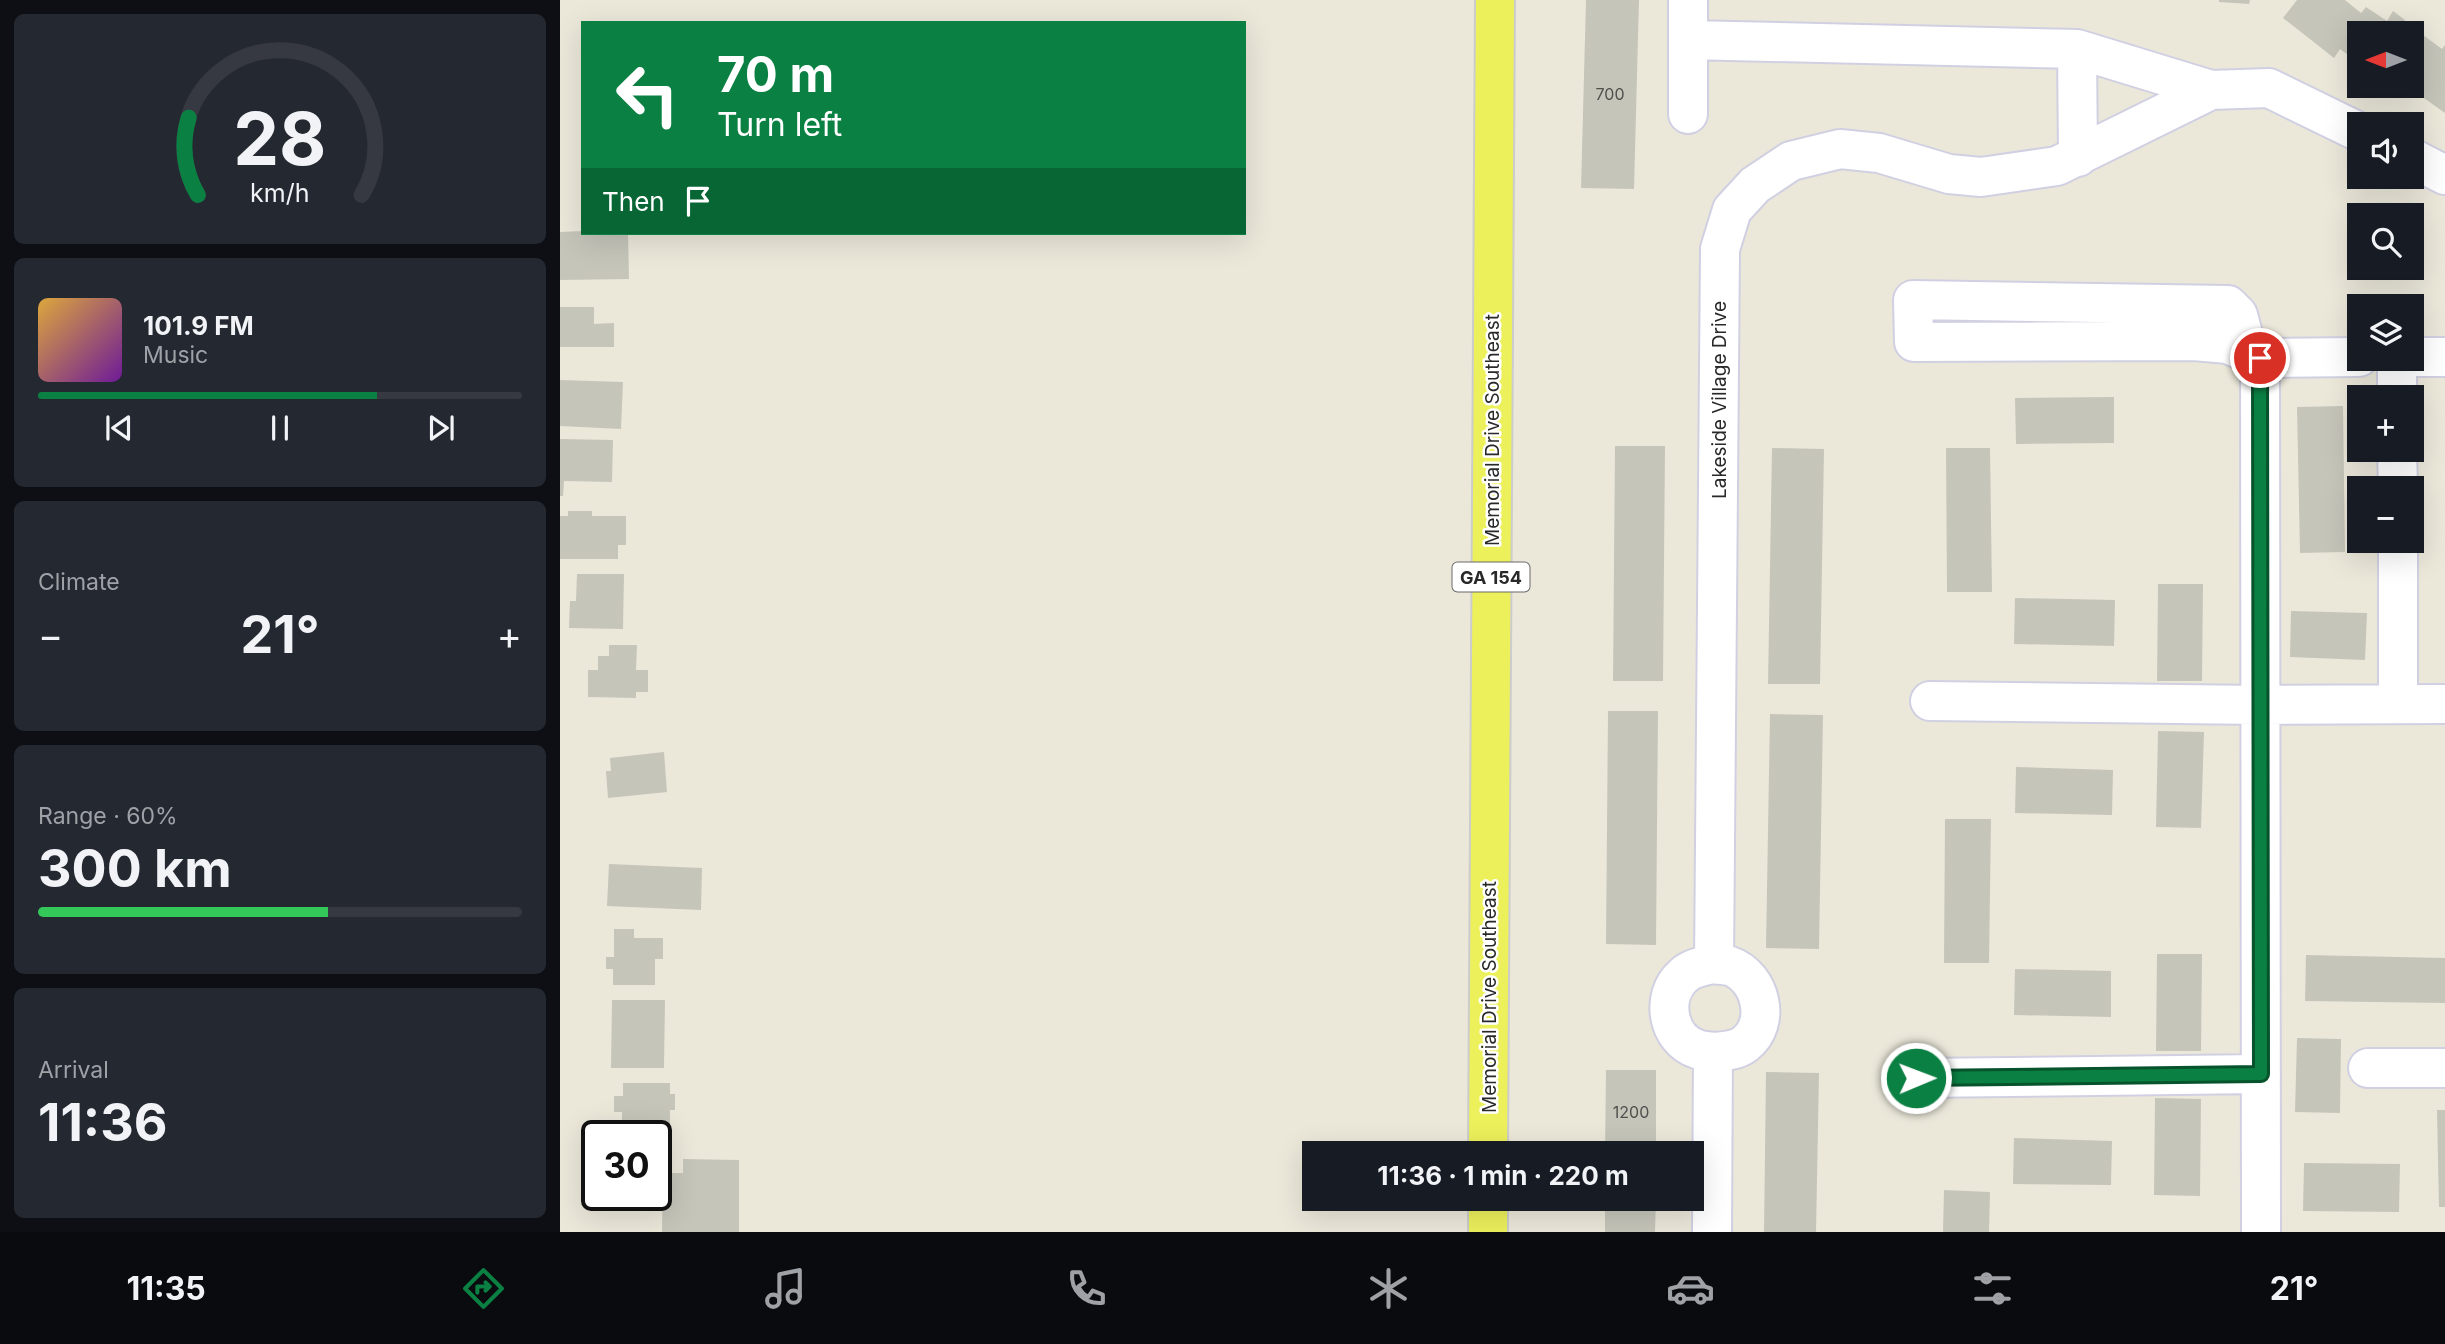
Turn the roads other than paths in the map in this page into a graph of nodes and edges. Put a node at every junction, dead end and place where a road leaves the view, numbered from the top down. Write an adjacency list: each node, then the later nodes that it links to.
1 (1495, 0): 27 (main road, Memorial Drive Southeast / GA 154)
2 (1688, 0): 3 (street)
3 (1688, 40): 4 (street, Lakeside Village Drive); 6 (street)
4 (2077, 49): 5 (street, Lakeside Village Drive); 8 (street)
5 (2211, 90): 7 (street, Lakeside Village Drive); 8 (street, Lakeside Village Drive)
6 (1688, 114)
7 (2347, 126)
8 (2078, 157): 21 (street, Lakeside Village Drive)
9 (2424, 164): 10 (street)
10 (2445, 175)
11 (1913, 300): 12 (street)
12 (2254, 356): 13 (street); 20 (street)
13 (2347, 357)
14 (2424, 357): 15 (street)
15 (2445, 357)
16 (2398, 553): 18 (street)
17 (1930, 701): 20 (street)
18 (2399, 704): 19 (street); 20 (street)
19 (2445, 704)
20 (2261, 705): 25 (street)
21 (1714, 964): 22 (street); 22 (street)
22 (1713, 1052): 30 (street)
23 (2368, 1068): 24 (street)
24 (2445, 1068)
25 (2261, 1074): 26 (street); 31 (street)
26 (1916, 1078)
27 (1489, 1141)
28 (1488, 1211): 29 (main road)
29 (1488, 1232)
30 (1712, 1232)
31 (2261, 1232)

